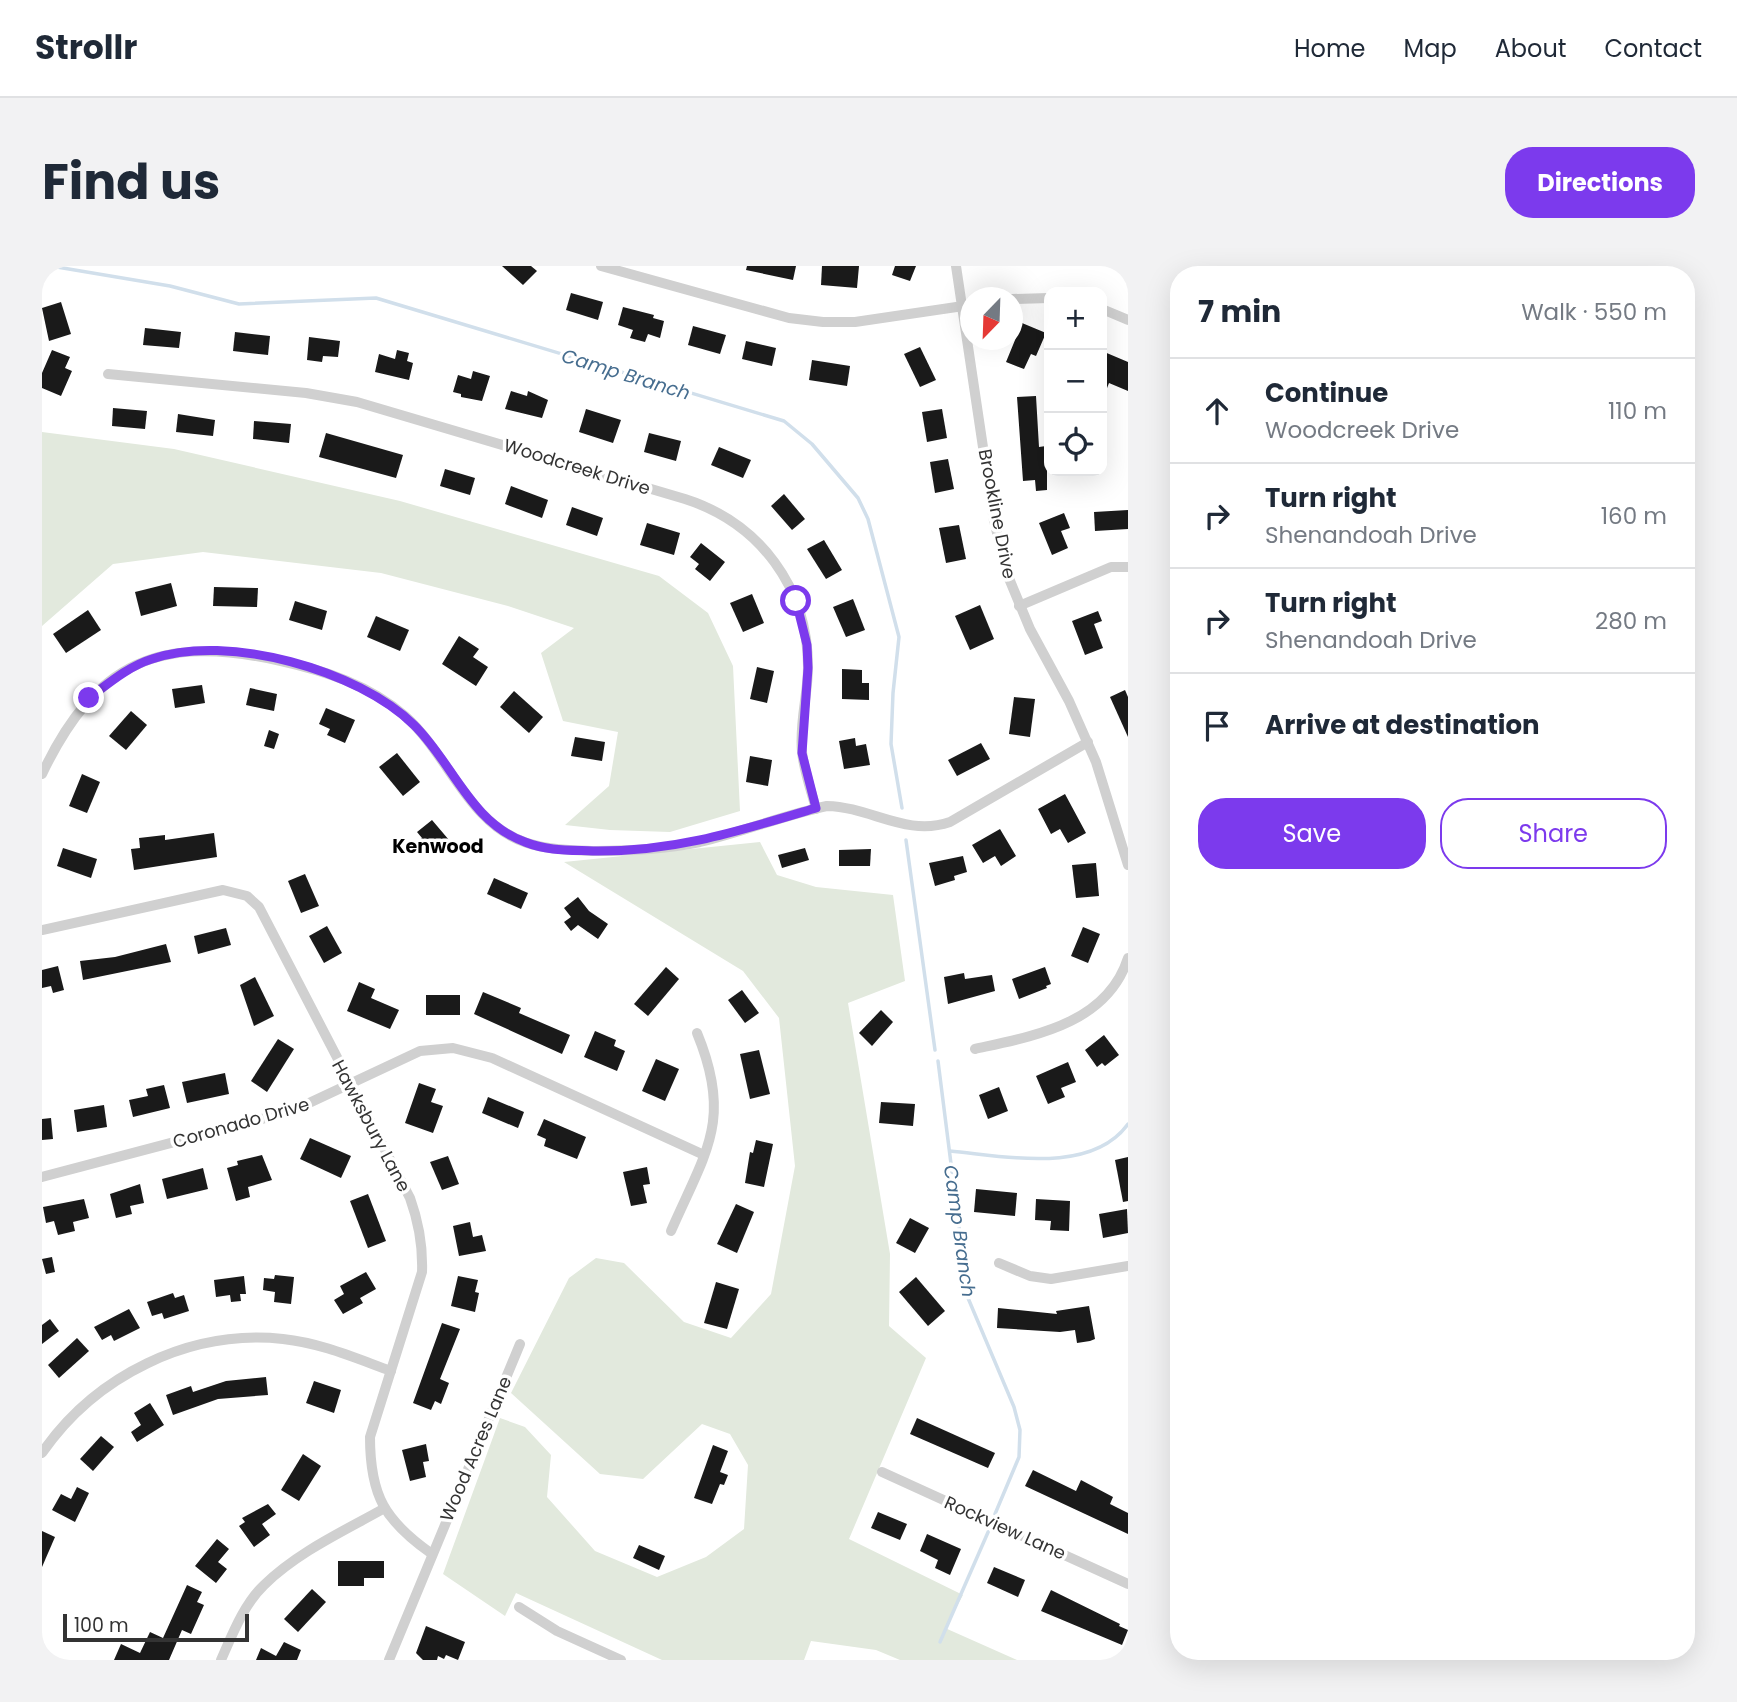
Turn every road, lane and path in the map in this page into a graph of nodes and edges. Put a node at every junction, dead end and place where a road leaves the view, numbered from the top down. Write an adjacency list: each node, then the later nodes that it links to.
1 (601, 266): 6 (street)
2 (956, 266): 3 (street, Brookline Drive)
3 (961, 287)
4 (1044, 298): 5 (street)
5 (1023, 299)
6 (960, 306)
7 (1107, 311): 8 (street)
8 (1128, 320)
9 (972, 350): 12 (street, Brookline Drive)
10 (108, 374): 15 (street, Woodcreek Drive)
11 (1128, 567): 12 (street)
12 (1019, 606): 13 (street, Brookline Drive)
13 (1088, 743): 15 (street); 17 (street, Brookline Drive)
14 (42, 774): 15 (street)
15 (816, 808)
16 (1128, 821): 17 (street)
17 (1116, 825): 18 (street, Brookline Drive)
18 (1128, 865)
19 (42, 930): 23 (street, Hawksbury Lane)
20 (1128, 958): 22 (street)
21 (697, 1033): 24 (street)
22 (975, 1049)
23 (349, 1085): 24 (street, Coronado Drive); 25 (street, Coronado Drive); 30 (street, Hawksbury Lane)
24 (704, 1155): 26 (street)
25 (42, 1177)
26 (671, 1231)
27 (999, 1263): 28 (street)
28 (1128, 1266)
29 (520, 1344): 34 (street, Wood Acres Lane)
30 (391, 1371): 31 (street); 33 (street, Hawksbury Lane)
31 (42, 1453)
32 (882, 1472): 35 (street, Rockview Lane)
33 (383, 1509): 34 (street, Hawksbury Lane); 37 (street)
34 (432, 1554): 38 (street, Wood Acres Lane)
35 (1128, 1584)
36 (519, 1607): 39 (street)
37 (221, 1660)
38 (389, 1660)
39 (621, 1660)

